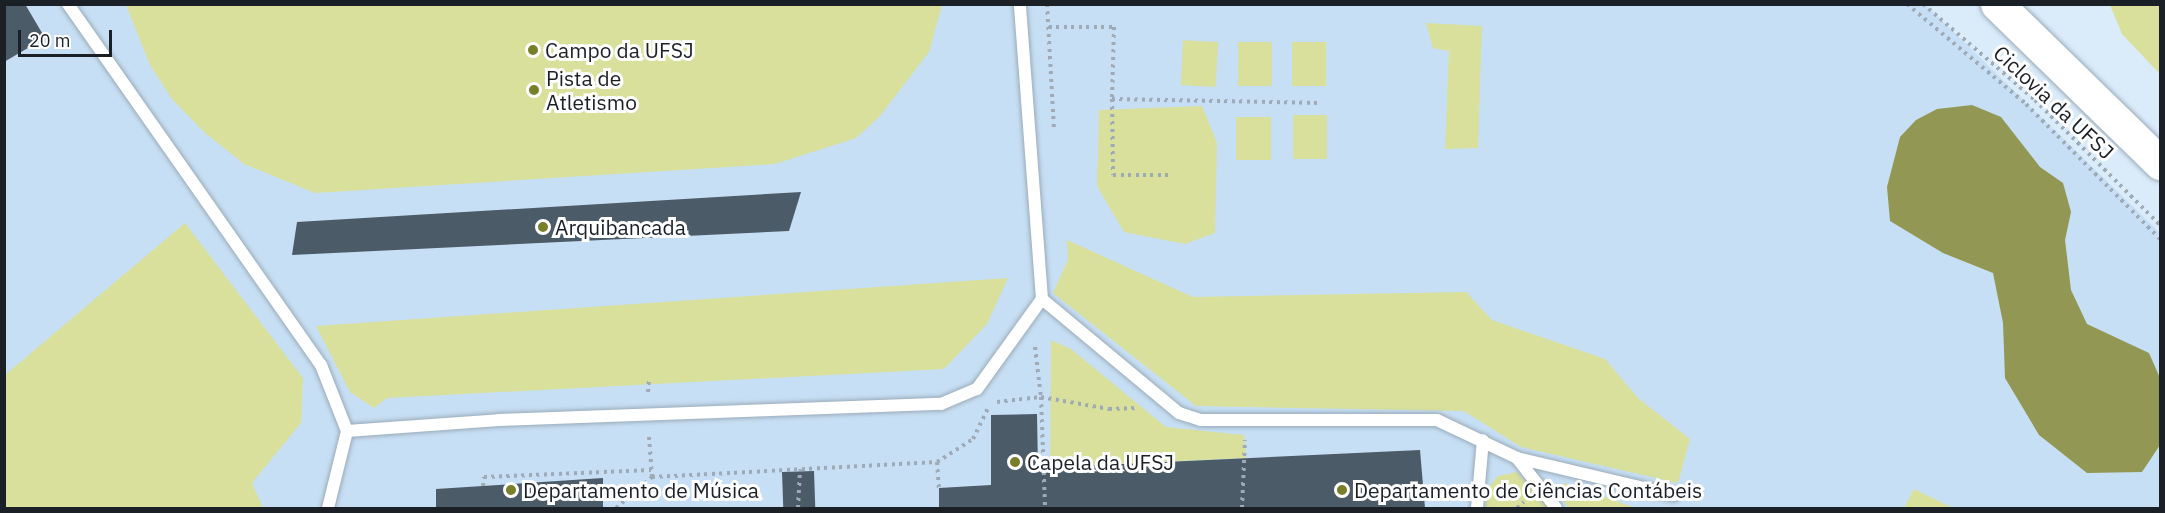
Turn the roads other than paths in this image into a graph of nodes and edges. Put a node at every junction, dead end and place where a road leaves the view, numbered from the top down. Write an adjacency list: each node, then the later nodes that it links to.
1 (68, 4): 6 (lane)
2 (1020, 4): 5 (lane)
3 (1997, 4): 4 (highway)
4 (2160, 163)
5 (1042, 299): 6 (lane); 7 (lane)
6 (347, 431): 10 (lane)
7 (1484, 440): 8 (lane); 11 (lane)
8 (1517, 458): 9 (lane); 12 (lane)
9 (1674, 495)
10 (328, 508)
11 (1477, 508)
12 (1556, 508)

